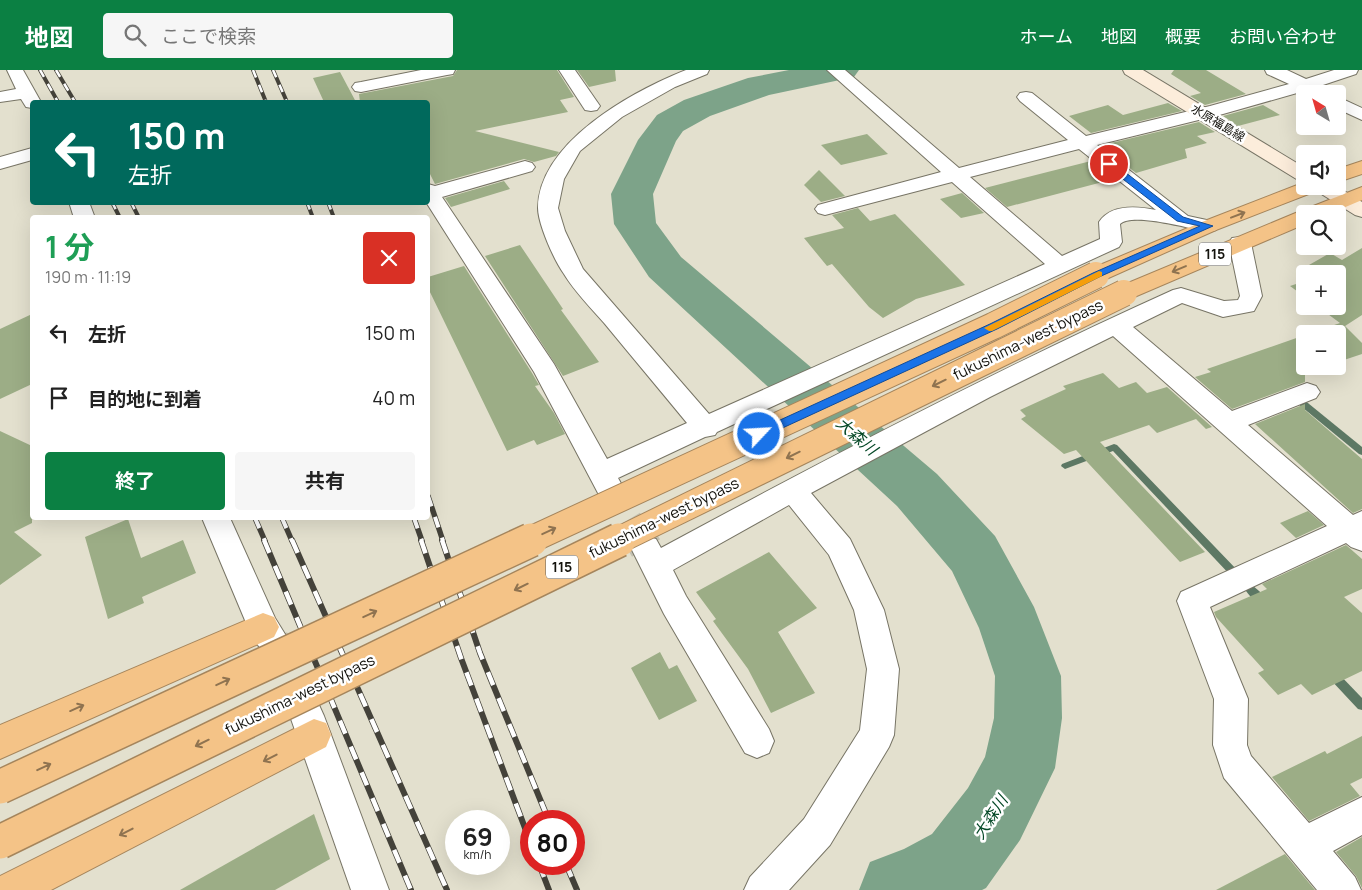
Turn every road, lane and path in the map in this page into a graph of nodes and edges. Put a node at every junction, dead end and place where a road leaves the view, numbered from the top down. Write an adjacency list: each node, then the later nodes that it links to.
1 (15, 70): 16 (street)
2 (351, 70): 12 (street)
3 (447, 70): 12 (street)
4 (567, 70): 18 (street)
5 (701, 70): 44 (street)
6 (835, 70): 29 (street)
7 (1131, 70): 20 (main road, 水原福島線)
8 (1273, 70): 10 (street)
9 (1350, 70): 11 (street)
10 (1304, 85)
11 (1323, 85)
12 (361, 87): 17 (street)
13 (1296, 94): 20 (street)
14 (0, 97): 16 (street)
15 (1026, 97): 22 (street)
16 (30, 98)
17 (370, 100)
18 (592, 106)
19 (1346, 106): 21 (street)
20 (1204, 114): 22 (street); 27 (main road, 水原福島線)
21 (1362, 115)
22 (1080, 143): 29 (street); 37 (street)
23 (30, 155): 24 (street)
24 (0, 163)
25 (525, 167): 30 (street)
26 (1362, 167): 28 (highway)
27 (1296, 170)
28 (1346, 173)
29 (956, 175): 35 (street); 41 (street)
30 (430, 192)
31 (1296, 192): 39 (highway, fukushima-west bypass / 115, one-way to 31)
32 (430, 194): 44 (street)
33 (1353, 196): 34 (highway); 36 (main road)
34 (1332, 205)
35 (825, 209)
36 (1362, 211)
37 (1180, 219): 39 (street); 41 (street)
38 (1296, 220): 40 (highway, fukushima-west bypass / 115)
39 (1209, 226): 53 (highway, fukushima-west bypass / 115, one-way to 39, bridge)
40 (1240, 244): 42 (street); 55 (highway, fukushima-west bypass / 115, one-way to 55, bridge)
41 (1061, 266): 44 (street)
42 (1116, 325): 45 (street); 46 (street)
43 (1307, 392): 45 (street)
44 (716, 423)
45 (1228, 423): 48 (street)
46 (792, 489): 51 (street); 59 (street)
47 (217, 520): 49 (street)
48 (1358, 531): 56 (street)
49 (268, 633): 52 (highway, one-way to 49)
50 (310, 726): 57 (highway, one-way to 57); 58 (street)
51 (757, 741)
52 (0, 742)
53 (0, 787)
54 (1362, 815): 56 (street)
55 (0, 842)
56 (1304, 846): 60 (street)
57 (12, 890)
58 (370, 890)
59 (764, 890)
60 (1342, 890)

